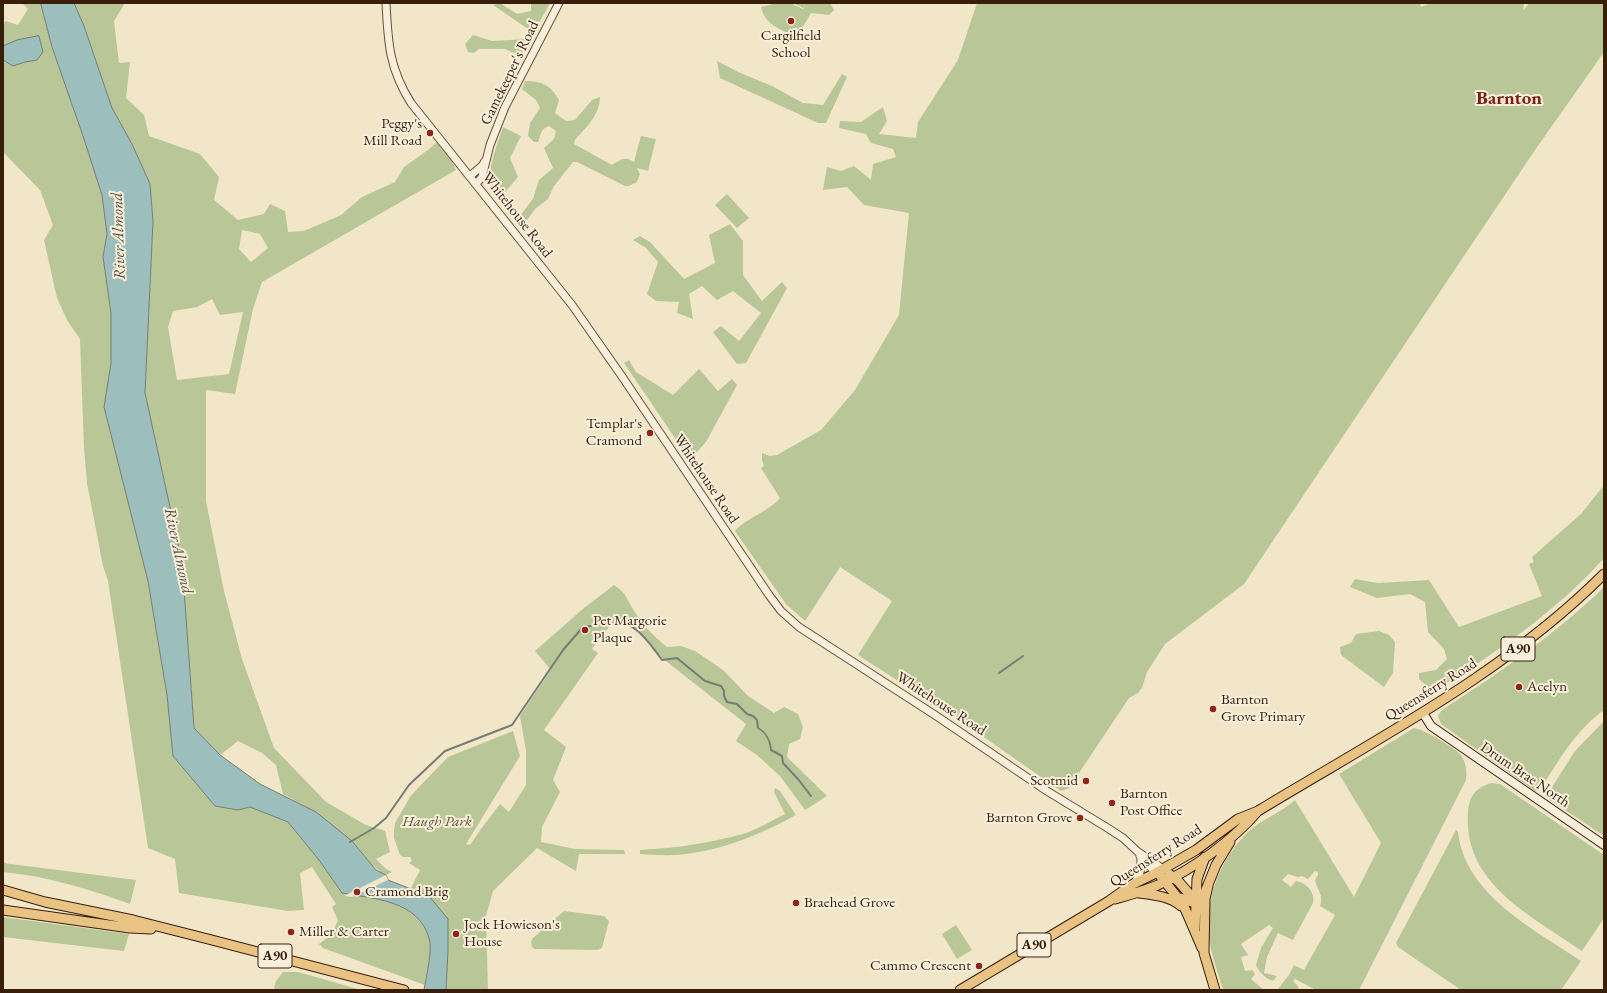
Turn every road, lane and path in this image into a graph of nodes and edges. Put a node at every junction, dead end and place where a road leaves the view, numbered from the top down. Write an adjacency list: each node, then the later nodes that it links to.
1 (386, 3): 4 (street, Whitehouse Road)
2 (560, 3): 3 (street, Gamekeeper's Road)
3 (488, 155): 4 (street, Gamekeeper's Road); 5 (street, Gamekeeper's Road)
4 (470, 176): 5 (street, Whitehouse Road)
5 (476, 184): 14 (street, Whitehouse Road)
6 (1604, 574): 7 (main road, Queensferry Road / A90)
7 (1423, 713): 8 (main road, Queensferry Road / A90); 9 (main road, Drum Brae North)
8 (1407, 722): 9 (main road, Drum Brae North); 10 (main road, Queensferry Road / A90)
9 (1431, 726): 13 (main road, Drum Brae North)
10 (1258, 811): 11 (main road, Queensferry Road / A90); 12 (main road, Queensferry Road / A90)
11 (1217, 834): 15 (main road); 16 (main road, Queensferry Road / A90)
12 (1234, 836): 15 (main road, Queensferry Road / A90); 18 (main road)
13 (1604, 845)
14 (1139, 855): 16 (street, Whitehouse Road); 19 (street)
15 (1205, 857): 17 (main road, Queensferry Road / A90); 24 (main road)
16 (1160, 871): 17 (main road); 19 (main road, Queensferry Road / A90)
17 (1168, 879): 19 (main road, Queensferry Road / A90); 22 (main road); 24 (main road)
18 (1208, 886): 24 (main road); 27 (main road)
19 (1134, 889): 26 (main road); 32 (main road, Queensferry Road / A90)
20 (3, 890): 23 (main road)
21 (3, 897): 23 (main road, A90)
22 (1180, 898): 24 (main road); 26 (main road)
23 (45, 902): 28 (main road, A90)
24 (1196, 902): 27 (main road); 29 (main road)
25 (3, 910): 28 (main road, A90)
26 (1188, 913): 29 (main road)
27 (1204, 914): 30 (main road)
28 (168, 930): 31 (main road, A90)
29 (1195, 930): 30 (main road)
30 (1204, 953): 33 (main road)
31 (404, 990)
32 (960, 990)
33 (1215, 990)

